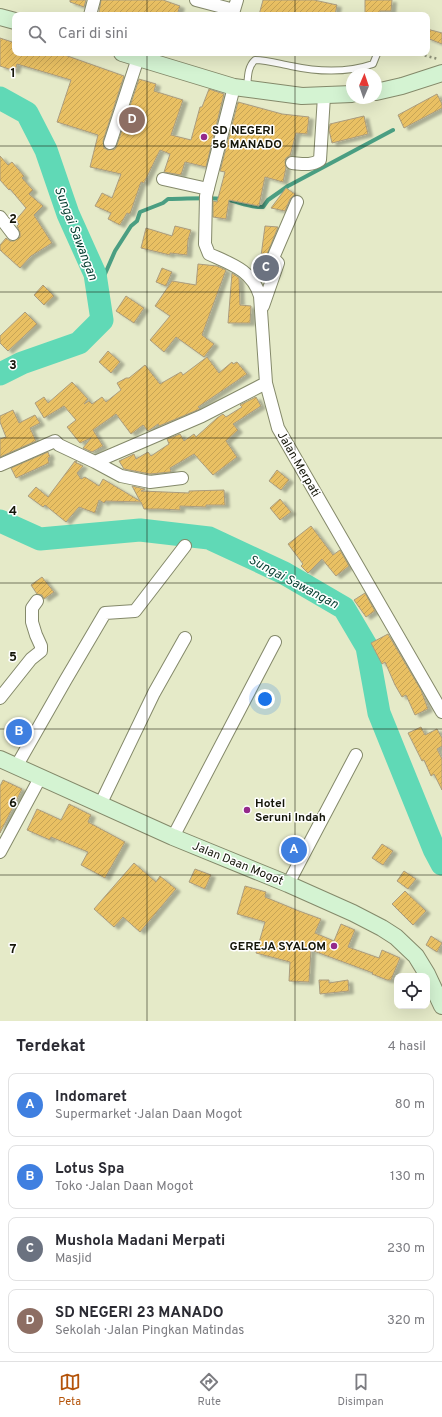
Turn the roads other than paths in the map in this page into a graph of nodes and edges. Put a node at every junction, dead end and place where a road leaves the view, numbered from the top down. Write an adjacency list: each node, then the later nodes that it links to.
1 (94, 0): 4 (street)
2 (196, 0): 3 (street)
3 (236, 5)
4 (91, 12)
5 (0, 17): 6 (main road)
6 (12, 20)
7 (132, 56): 9 (main road)
8 (376, 56): 11 (lane)
9 (138, 58): 11 (main road); 15 (street)
10 (442, 73): 12 (main road)
11 (241, 88): 14 (main road); 18 (street, Jalan Merpati)
12 (382, 91)
13 (346, 94): 14 (main road)
14 (324, 96): 16 (street)
15 (110, 143)
16 (292, 163)
17 (163, 179): 18 (street)
18 (207, 192): 22 (street, Jalan Merpati)
19 (296, 202): 22 (street)
20 (1, 219): 21 (street)
21 (13, 234)
22 (261, 311): 23 (street, Jalan Merpati)
23 (266, 383): 24 (street); 32 (street, Jalan Merpati)
24 (96, 462): 25 (street); 26 (street)
25 (0, 465)
26 (182, 478)
27 (185, 546): 35 (street)
28 (37, 601): 31 (street)
29 (185, 638): 37 (street)
30 (276, 642): 38 (street)
31 (0, 698)
32 (442, 712)
33 (356, 755): 40 (street)
34 (0, 759): 35 (main road, Jalan Daan Mogot)
35 (16, 767): 36 (main road, Jalan Daan Mogot)
36 (40, 778): 37 (main road, Jalan Daan Mogot); 39 (street)
37 (100, 804): 38 (main road, Jalan Daan Mogot)
38 (173, 837): 40 (main road, Jalan Daan Mogot)
39 (0, 852)
40 (288, 884): 41 (main road, Jalan Daan Mogot)
41 (442, 1006)

